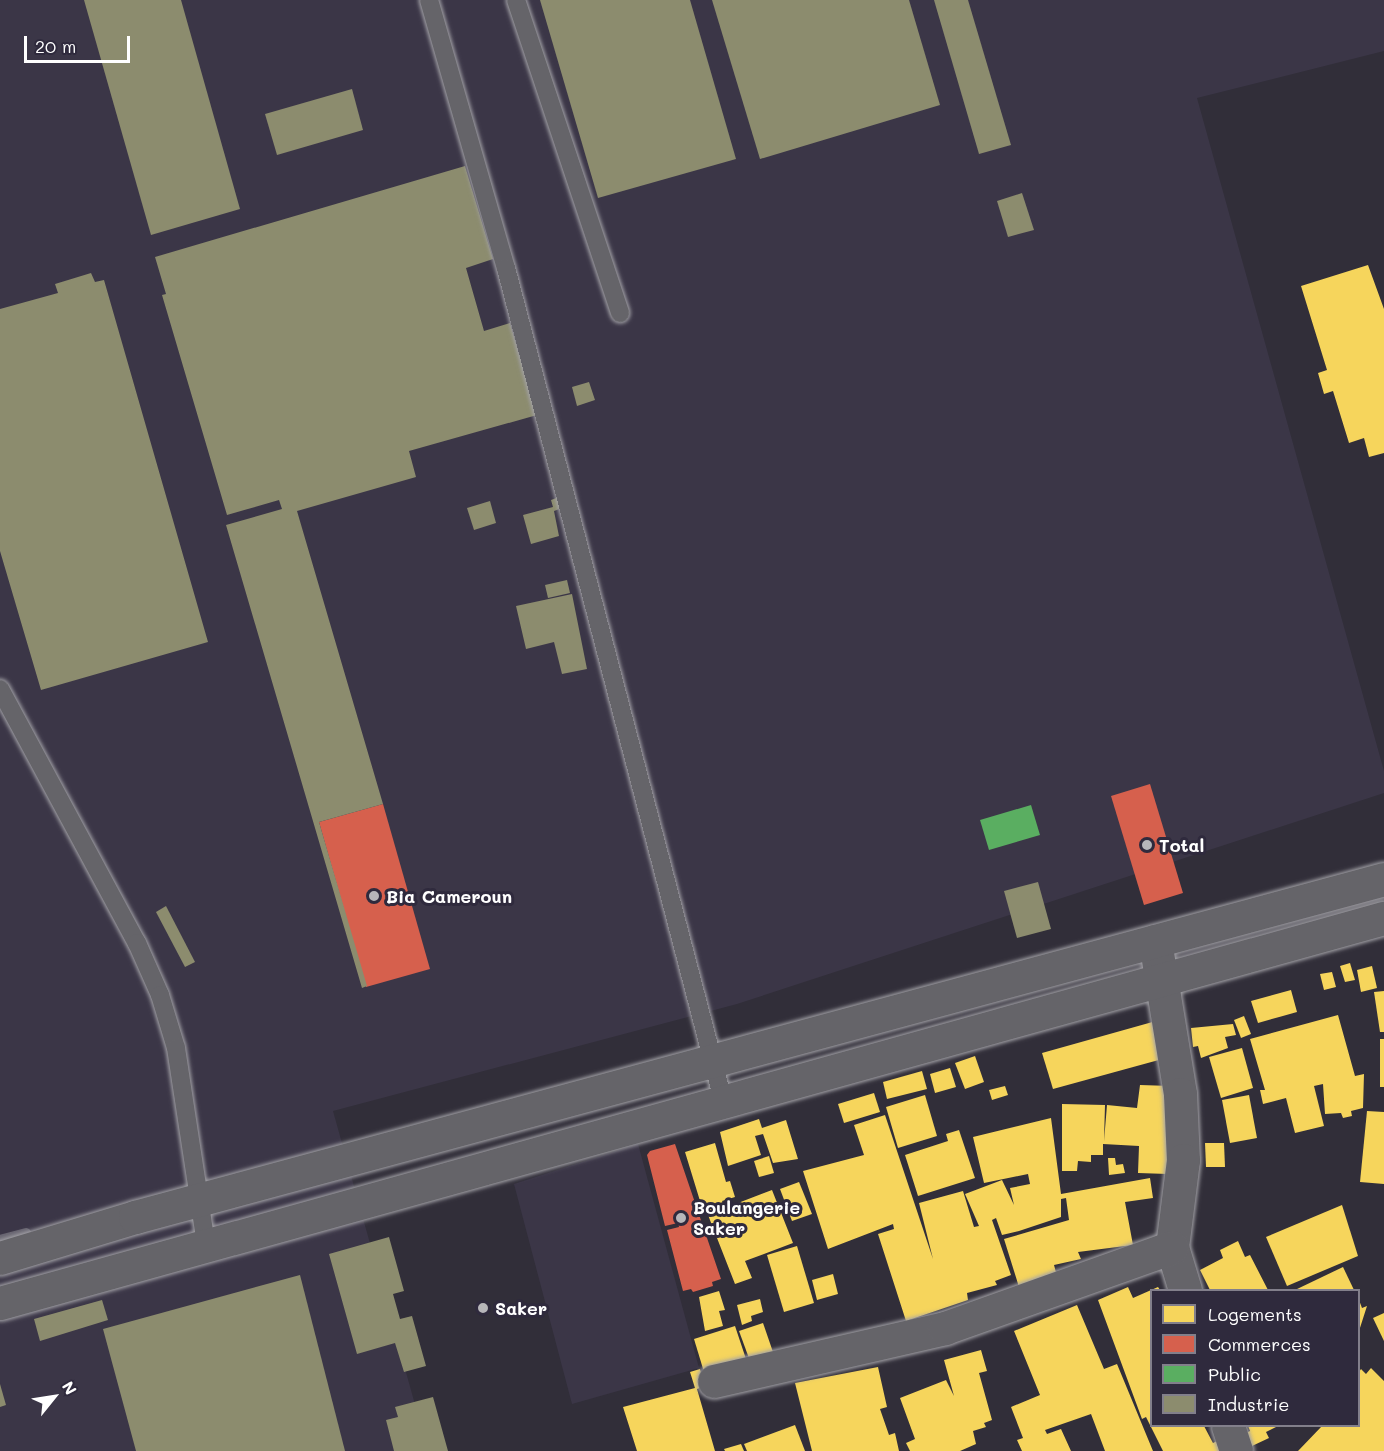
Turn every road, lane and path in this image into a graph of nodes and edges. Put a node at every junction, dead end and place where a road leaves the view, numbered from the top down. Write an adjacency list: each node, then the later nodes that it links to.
1 (429, 0): 9 (lane)
2 (516, 0): 3 (lane)
3 (620, 313)
4 (0, 689): 11 (lane)
5 (1384, 879): 7 (main road)
6 (1384, 918): 8 (main road)
7 (1155, 941): 8 (main road); 9 (main road)
8 (1162, 978): 10 (main road); 13 (main road)
9 (715, 1060): 10 (lane); 11 (main road)
10 (723, 1100): 12 (main road)
11 (198, 1200): 12 (lane); 14 (main road)
12 (206, 1245): 16 (main road)
13 (1172, 1247): 15 (main road); 17 (main road)
14 (0, 1258)
15 (1185, 1289)
16 (0, 1304)
17 (714, 1381)
18 (1229, 1427): 19 (main road)
19 (1236, 1451)

